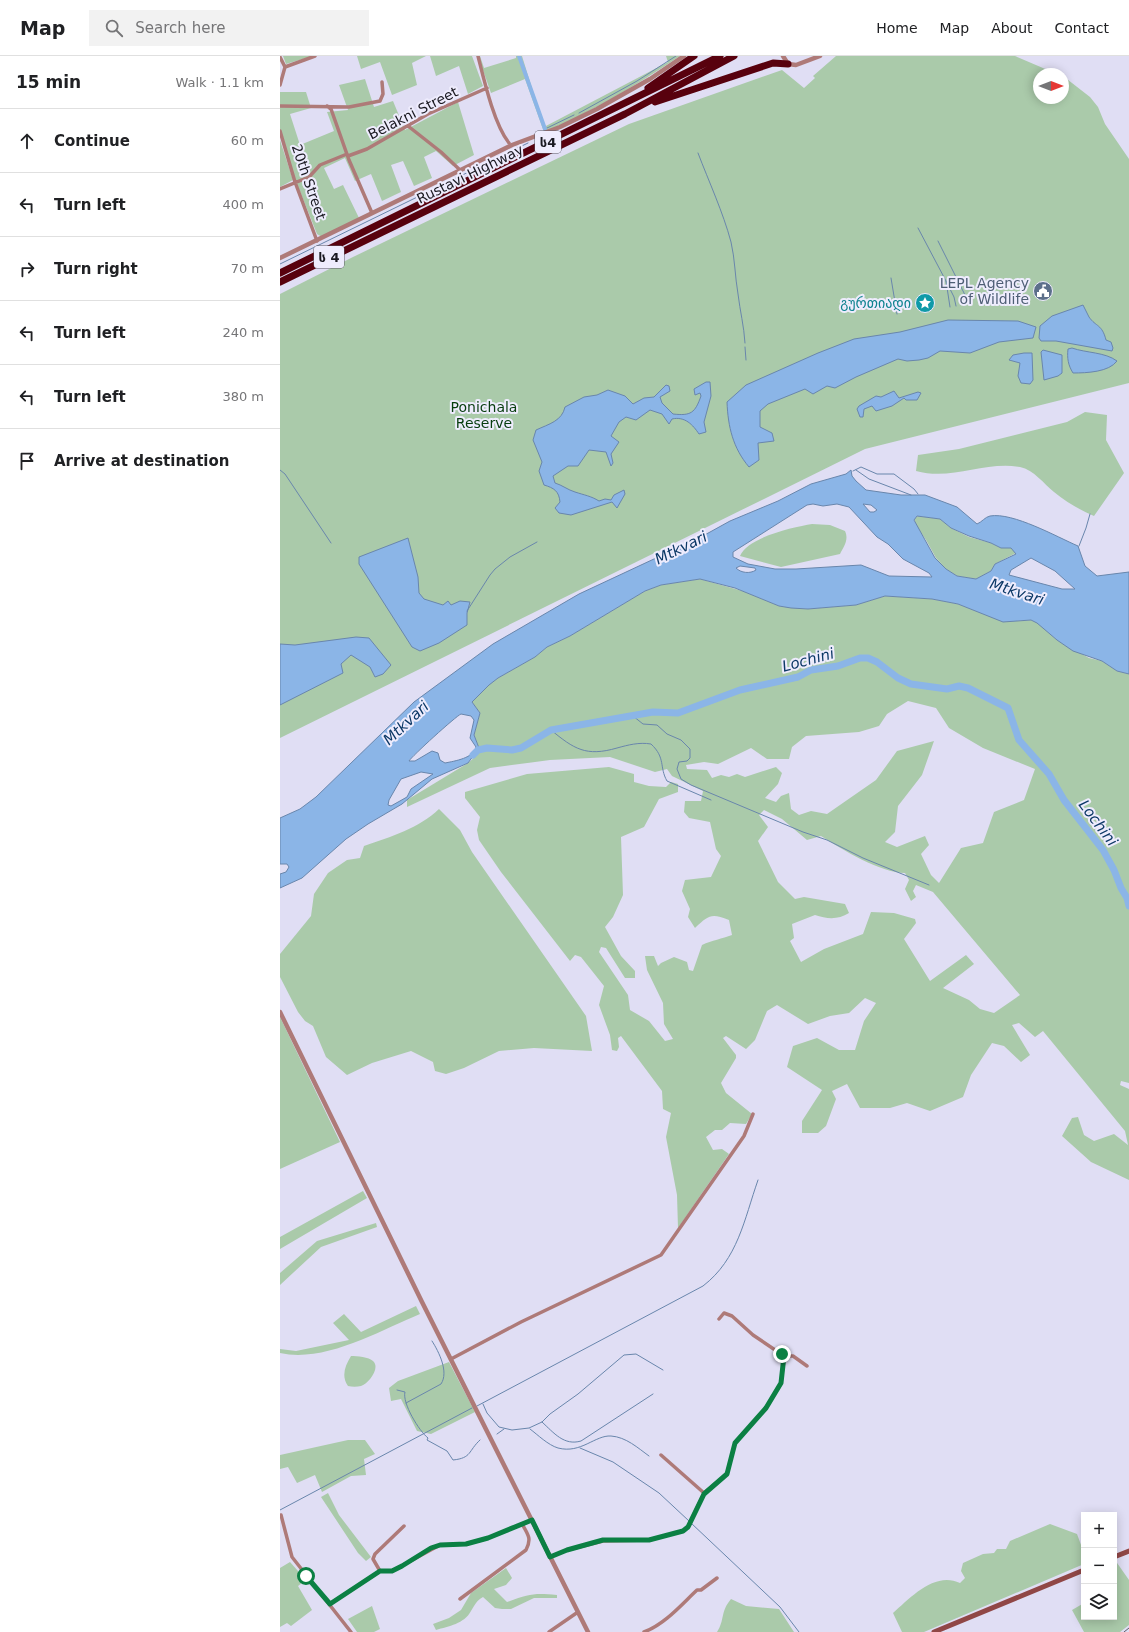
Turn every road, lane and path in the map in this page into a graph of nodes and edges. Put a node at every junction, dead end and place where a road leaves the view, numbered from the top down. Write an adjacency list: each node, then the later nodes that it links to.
1 (315, 56): 14 (street)
2 (478, 56): 17 (street)
3 (684, 56): 26 (street)
4 (694, 56): 20 (highway)
5 (720, 56): 20 (highway, Rustavi Highway / ს4)
6 (734, 56): 21 (highway, Rustavi Highway / ს4)
7 (783, 56): 13 (street)
8 (802, 56): 12 (street)
9 (806, 56): 10 (street)
10 (818, 56): 12 (street)
11 (280, 57): 14 (street)
12 (799, 63): 13 (street)
13 (788, 64): 21 (highway)
14 (285, 67): 16 (street)
15 (382, 82): 19 (street)
16 (280, 85)
17 (487, 88): 22 (street, Belakni Street); 24 (street)
18 (280, 106): 19 (street)
19 (327, 106): 25 (street)
20 (619, 107): 30 (highway, Rustavi Highway / ს4)
21 (625, 114): 30 (highway, Rustavi Highway / ს4)
22 (408, 126): 25 (street, Belakni Street); 26 (street)
23 (280, 130): 27 (street, 20th Street)
24 (509, 142)
25 (348, 155): 27 (street, Belakni Street); 29 (street)
26 (460, 170): 29 (street)
27 (294, 182): 28 (street, Belakni Street); 31 (street, 20th Street)
28 (280, 189)
29 (372, 213): 31 (street)
30 (376, 230): 33 (highway, Rustavi Highway / ს 4); 34 (highway, Rustavi Highway / ს 4)
31 (318, 241): 32 (street)
32 (280, 258)
33 (280, 273)
34 (280, 282)
35 (280, 1012): 39 (street)
36 (753, 1114): 39 (street)
37 (719, 1319): 38 (street)
38 (784, 1356): 40 (street); 42 (street)
39 (451, 1359): 44 (street)
40 (807, 1366)
41 (660, 1455): 42 (street)
42 (704, 1494): 49 (street)
43 (282, 1515): 54 (street)
44 (532, 1520): 45 (street); 49 (street)
45 (522, 1524): 50 (street); 53 (street)
46 (404, 1526): 50 (street)
47 (1129, 1551): 48 (main road)
48 (1117, 1556)
49 (550, 1557): 55 (street)
50 (380, 1571): 54 (street)
51 (1081, 1571): 60 (main road)
52 (717, 1578): 59 (street)
53 (460, 1599)
54 (330, 1604): 56 (street)
55 (578, 1612): 57 (street); 58 (street)
56 (351, 1632)
57 (549, 1632)
58 (588, 1632)
59 (644, 1632)
60 (934, 1632)

